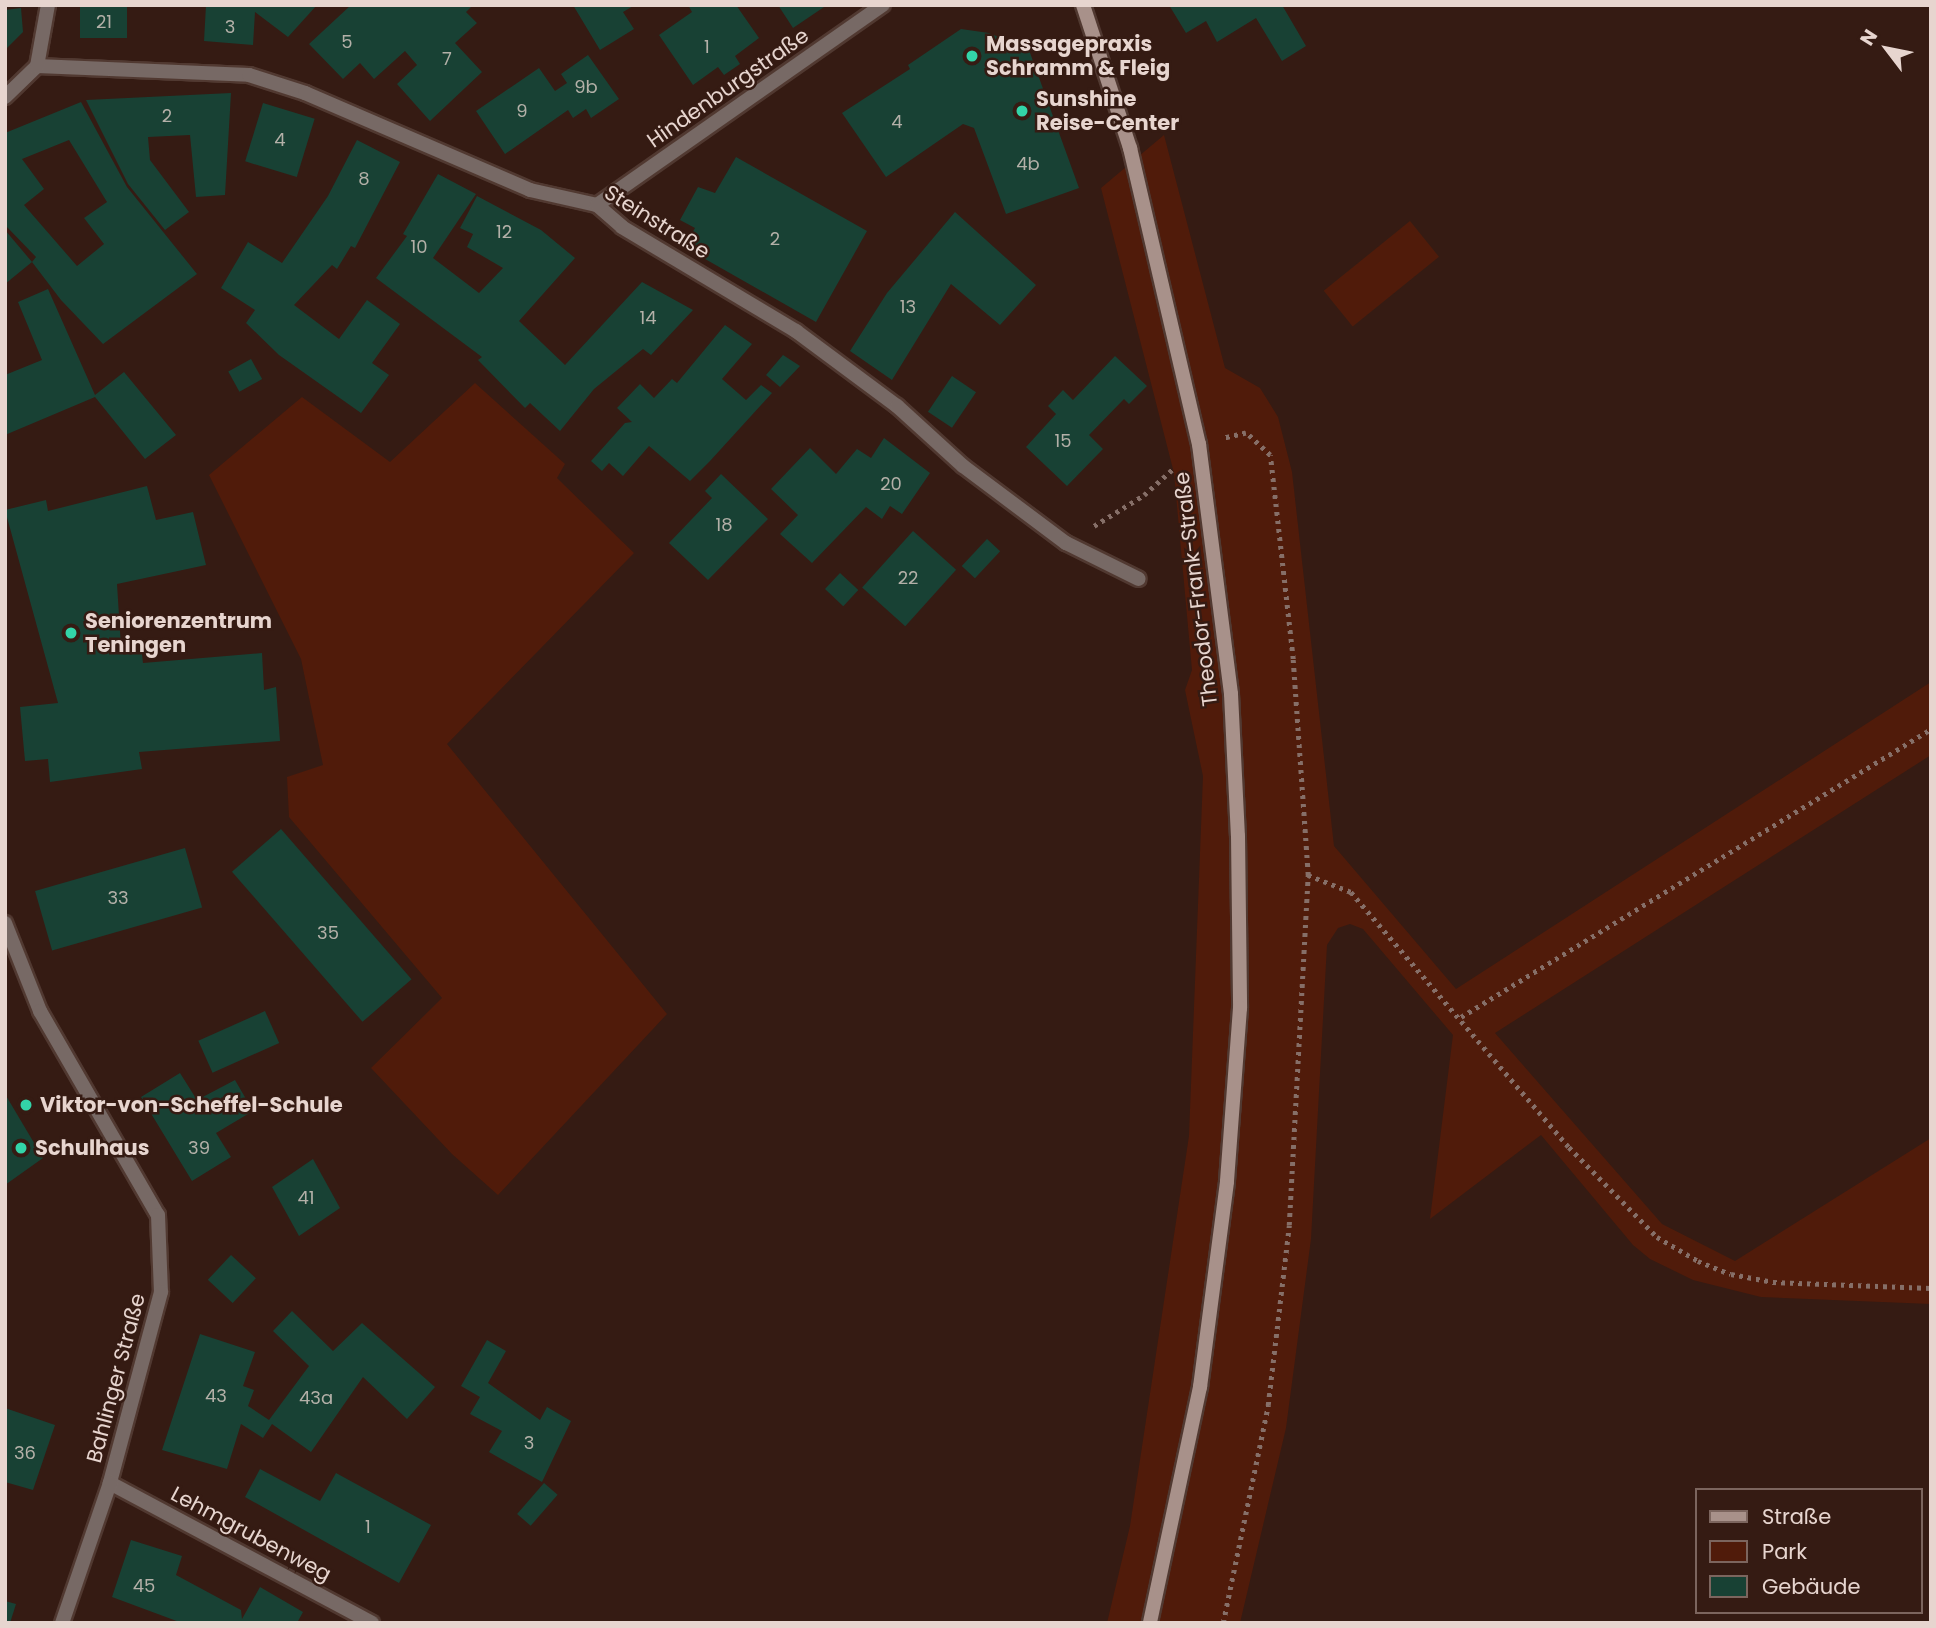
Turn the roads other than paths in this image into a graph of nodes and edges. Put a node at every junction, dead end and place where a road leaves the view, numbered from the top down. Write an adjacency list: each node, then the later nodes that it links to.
1 (48, 5): 4 (street)
2 (883, 5): 6 (street, Hindenburgstraße)
3 (1083, 5): 12 (main road, Theodor-Frank-Straße)
4 (37, 66): 5 (street); 6 (street, Steinstraße)
5 (5, 97)
6 (597, 205): 7 (street, Steinstraße)
7 (1139, 579)
8 (5, 923): 9 (street, Bahlinger Straße)
9 (110, 1483): 10 (street, Bahlinger Straße); 11 (street, Lehmgrubenweg)
10 (62, 1623)
11 (372, 1623)
12 (1150, 1623)

